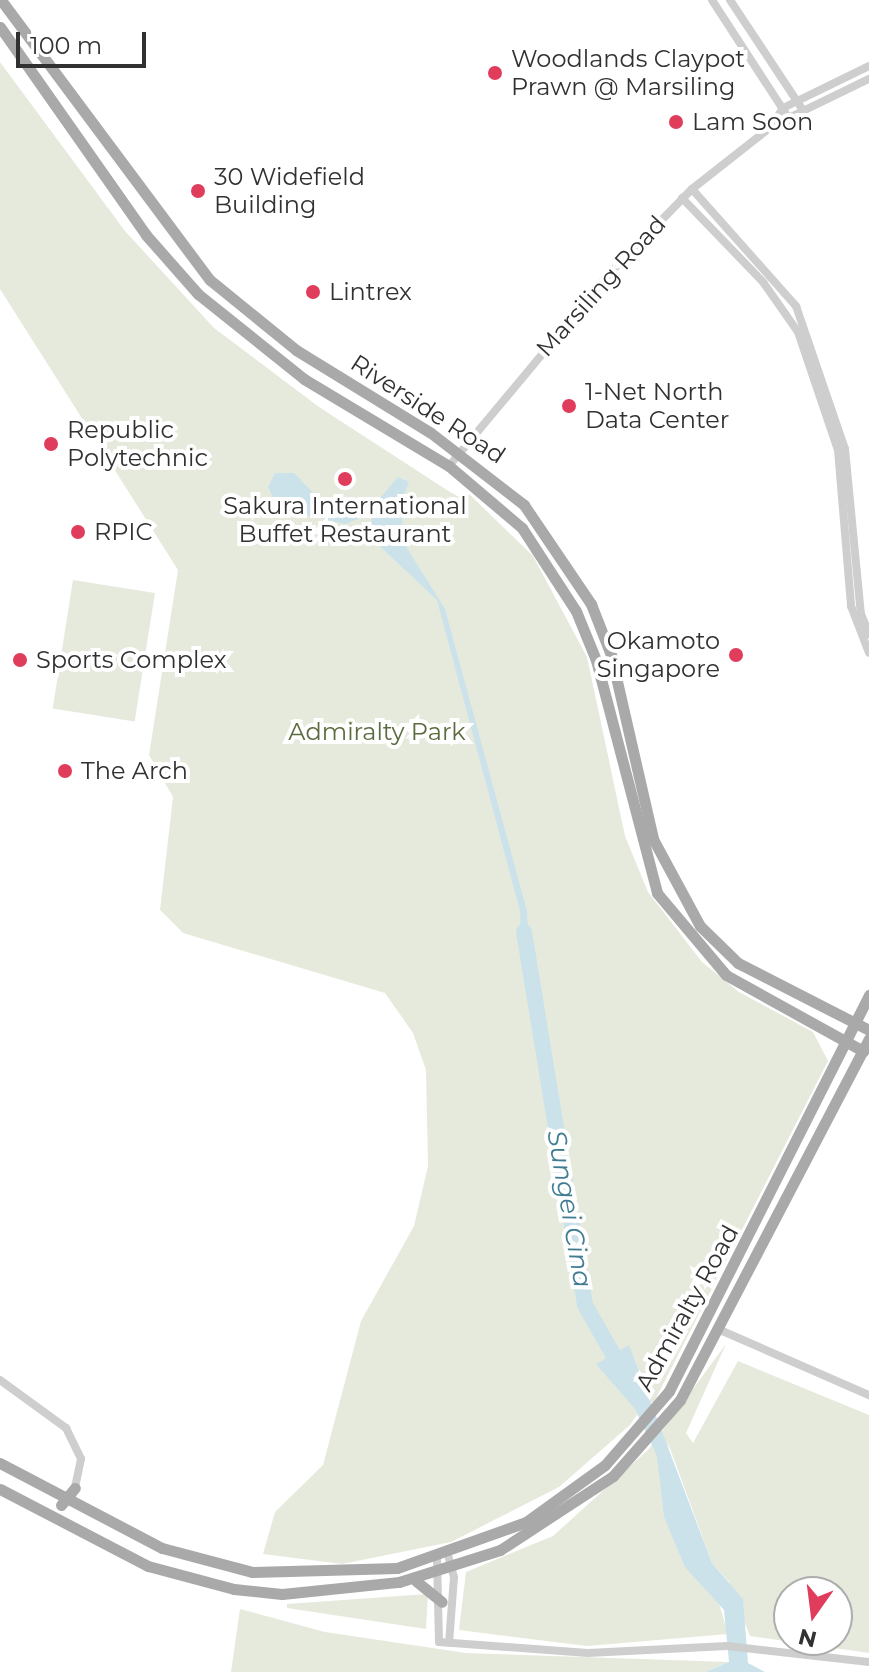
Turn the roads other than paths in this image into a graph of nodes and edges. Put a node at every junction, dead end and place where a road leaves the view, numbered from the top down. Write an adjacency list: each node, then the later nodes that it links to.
1 (712, 0): 8 (street)
2 (730, 0): 7 (street)
3 (5, 3): 14 (main road, Riverside Road)
4 (1, 29): 15 (main road, Riverside Road)
5 (869, 66): 7 (street)
6 (869, 79): 9 (street, Marsiling Road)
7 (797, 101): 8 (street); 9 (street)
8 (783, 108): 10 (street); 11 (street, Marsiling Road)
9 (804, 112): 10 (street, Marsiling Road)
10 (790, 120): 11 (street, Marsiling Road)
11 (772, 126): 12 (street, Marsiling Road)
12 (692, 189): 13 (street, Marsiling Road); 16 (street)
13 (682, 198): 14 (street, Marsiling Road); 16 (street)
14 (460, 453): 15 (street, Marsiling Road); 20 (main road, Riverside Road)
15 (449, 466): 23 (main road, Riverside Road)
16 (851, 570): 17 (street); 18 (street)
17 (869, 634)
18 (869, 653)
19 (869, 995): 20 (main road, Admiralty Road)
20 (857, 1024): 21 (main road, Riverside Road); 23 (main road, Admiralty Road)
21 (869, 1030)
22 (869, 1038): 24 (main road, Admiralty Road)
23 (847, 1044): 24 (main road, Riverside Road); 35 (main road, Admiralty Road)
24 (863, 1051): 25 (main road, Admiralty Road)
25 (720, 1330): 27 (street); 36 (main road, Admiralty Road)
26 (0, 1380): 29 (street)
27 (869, 1395)
28 (0, 1463): 31 (main road, Admiralty Road)
29 (75, 1488): 31 (main road); 33 (main road)
30 (0, 1489): 32 (main road, Admiralty Road)
31 (68, 1502): 32 (main road); 33 (main road, Admiralty Road); 34 (main road)
32 (48, 1511): 34 (main road, Admiralty Road)
33 (87, 1512): 35 (main road, Admiralty Road)
34 (74, 1525): 37 (main road, Admiralty Road)
35 (442, 1557): 36 (street)
36 (447, 1571): 37 (main road, Admiralty Road); 38 (street); 39 (street)
37 (413, 1580): 38 (main road)
38 (442, 1602): 39 (street)
39 (444, 1642): 40 (street)
40 (869, 1662)

